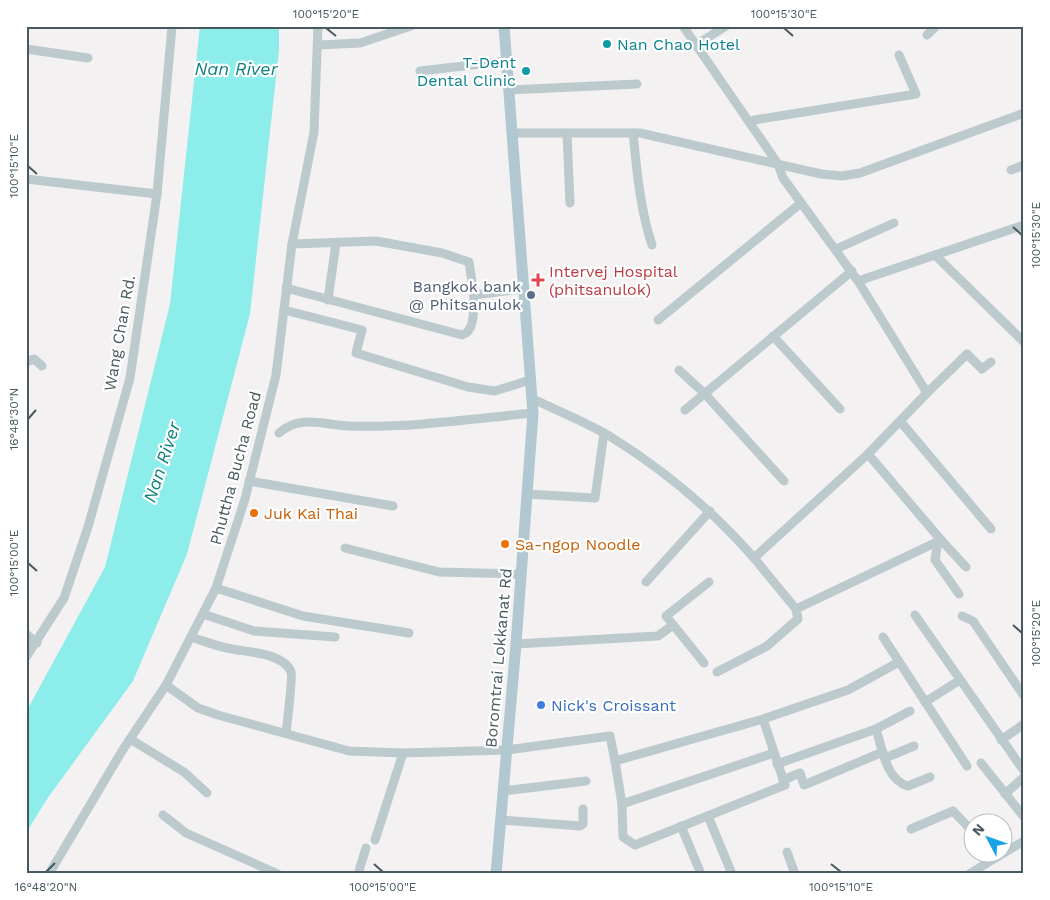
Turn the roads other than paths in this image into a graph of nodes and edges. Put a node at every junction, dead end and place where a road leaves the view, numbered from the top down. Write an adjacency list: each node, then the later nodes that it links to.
1 (172, 26): 27 (street, Wang Chan Rd.)
2 (318, 26): 9 (street, Phuttha Bucha Road)
3 (412, 26): 9 (street)
4 (504, 26): 14 (main road, Boromtrai Lokkanat Rd)
5 (683, 26): 10 (street)
6 (726, 26): 10 (street)
7 (936, 26): 8 (street)
8 (927, 35)
9 (319, 45): 33 (street, Phuttha Bucha Road)
10 (696, 45): 19 (street)
11 (26, 49): 13 (street)
12 (899, 55): 19 (street)
13 (88, 58)
14 (507, 61): 15 (street); 17 (main road, Boromtrai Lokkanat Rd)
15 (420, 71)
16 (637, 84): 17 (street)
17 (509, 90): 20 (main road, Boromtrai Lokkanat Rd)
18 (1024, 113): 23 (street)
19 (750, 122): 23 (street)
20 (512, 133): 21 (street); 40 (main road, Boromtrai Lokkanat Rd)
21 (567, 133): 22 (street); 28 (street)
22 (633, 133): 23 (street); 34 (street)
23 (778, 164): 29 (street)
24 (1024, 165): 25 (street)
25 (1011, 170)
26 (26, 179): 27 (street)
27 (157, 194): 87 (street, Wang Chan Rd.)
28 (570, 203)
29 (801, 203): 35 (street); 44 (street)
30 (894, 223): 35 (street)
31 (1024, 225): 36 (street)
32 (336, 243): 33 (street); 41 (street); 42 (street)
33 (292, 244): 39 (street, Phuttha Bucha Road)
34 (652, 245)
35 (836, 249): 37 (street)
36 (935, 255): 38 (street); 46 (street)
37 (852, 271): 38 (street); 45 (street)
38 (858, 281): 52 (street)
39 (286, 288): 42 (street); 43 (street, Phuttha Bucha Road)
40 (522, 289): 41 (street); 51 (main road, Boromtrai Lokkanat Rd)
41 (474, 295): 42 (street)
42 (328, 300)
43 (284, 310): 51 (street); 62 (street, Phuttha Bucha Road)
44 (658, 320)
45 (773, 336): 53 (street); 55 (street)
46 (1024, 342)
47 (26, 362): 49 (street)
48 (990, 362): 52 (street)
49 (42, 366)
50 (679, 370): 53 (street)
51 (530, 380): 54 (main road, Boromtrai Lokkanat Rd)
52 (926, 393): 58 (street)
53 (705, 394): 56 (street); 63 (street)
54 (531, 398): 57 (main road, Boromtrai Lokkanat Rd); 60 (street)
55 (840, 409)
56 (685, 410)
57 (533, 413): 59 (street); 64 (main road, Boromtrai Lokkanat Rd)
58 (900, 421): 61 (street); 67 (street)
59 (279, 432)
60 (604, 433): 64 (street); 66 (street)
61 (868, 454): 68 (street); 70 (street)
62 (249, 481): 65 (street); 75 (street, Phuttha Bucha Road)
63 (784, 481)
64 (527, 494): 72 (main road, Boromtrai Lokkanat Rd)
65 (393, 506)
66 (710, 511): 70 (street); 73 (street)
67 (991, 530)
68 (940, 540): 71 (street); 76 (street); 77 (street)
69 (345, 548): 72 (street)
70 (754, 558): 77 (street)
71 (966, 567)
72 (521, 574): 88 (main road, Boromtrai Lokkanat Rd)
73 (646, 582)
74 (709, 582): 81 (street)
75 (216, 588): 78 (street, Phuttha Bucha Road); 82 (street)
76 (960, 594)
77 (796, 609): 92 (street)
78 (203, 614): 84 (street, Phuttha Bucha Road); 85 (street)
79 (915, 615): 93 (street)
80 (962, 616): 95 (street)
81 (673, 625): 88 (street); 91 (street)
82 (408, 633)
83 (26, 634): 87 (street)
84 (191, 637): 94 (street, Phuttha Bucha Road); 101 (street)
85 (335, 637)
86 (883, 637): 90 (street)
87 (37, 643): 89 (street, Wang Chan Rd.)
88 (516, 644): 105 (main road, Boromtrai Lokkanat Rd)
89 (26, 658)
90 (899, 662): 96 (street); 98 (street)
91 (704, 664)
92 (717, 672)
93 (960, 680): 96 (street); 103 (street)
94 (166, 685): 101 (street); 102 (street, Phuttha Bucha Road)
95 (1024, 696)
96 (925, 702): 112 (street)
97 (910, 711): 100 (street)
98 (763, 719): 107 (street); 109 (street)
99 (1024, 724): 103 (street)
100 (876, 729): 108 (street); 111 (street)
101 (286, 733): 106 (street)
102 (130, 739): 119 (street); 136 (street, Phuttha Bucha Road)
103 (1001, 740): 113 (street)
104 (914, 746): 108 (street)
105 (507, 750): 106 (street); 109 (street); 118 (main road, Boromtrai Lokkanat Rd)
106 (403, 753): 130 (street)
107 (774, 753): 111 (street); 121 (street)
108 (884, 755): 115 (street); 116 (street)
109 (615, 761): 121 (street)
110 (981, 763): 120 (street)
111 (777, 764): 116 (street)
112 (967, 766)
113 (1024, 772)
114 (1024, 777): 120 (street)
115 (930, 778)
116 (783, 780): 124 (street)
117 (586, 781): 118 (street)
118 (503, 791): 126 (main road, Boromtrai Lokkanat Rd)
119 (207, 793)
120 (1006, 794): 125 (street)
121 (622, 804): 128 (street)
122 (583, 809): 126 (street)
123 (163, 815): 137 (street)
124 (708, 816): 128 (street); 141 (street)
125 (1024, 817)
126 (501, 820): 139 (main road, Boromtrai Lokkanat Rd)
127 (962, 820): 129 (street)
128 (681, 826): 140 (street)
129 (911, 829)
130 (375, 840)
131 (1024, 840): 132 (street)
132 (1012, 846)
133 (366, 848): 138 (street)
134 (786, 852): 142 (street)
135 (985, 862): 143 (street)
136 (49, 874)
137 (278, 874)
138 (358, 874)
139 (496, 874)
140 (701, 874)
141 (732, 874)
142 (795, 874)
143 (969, 874)

